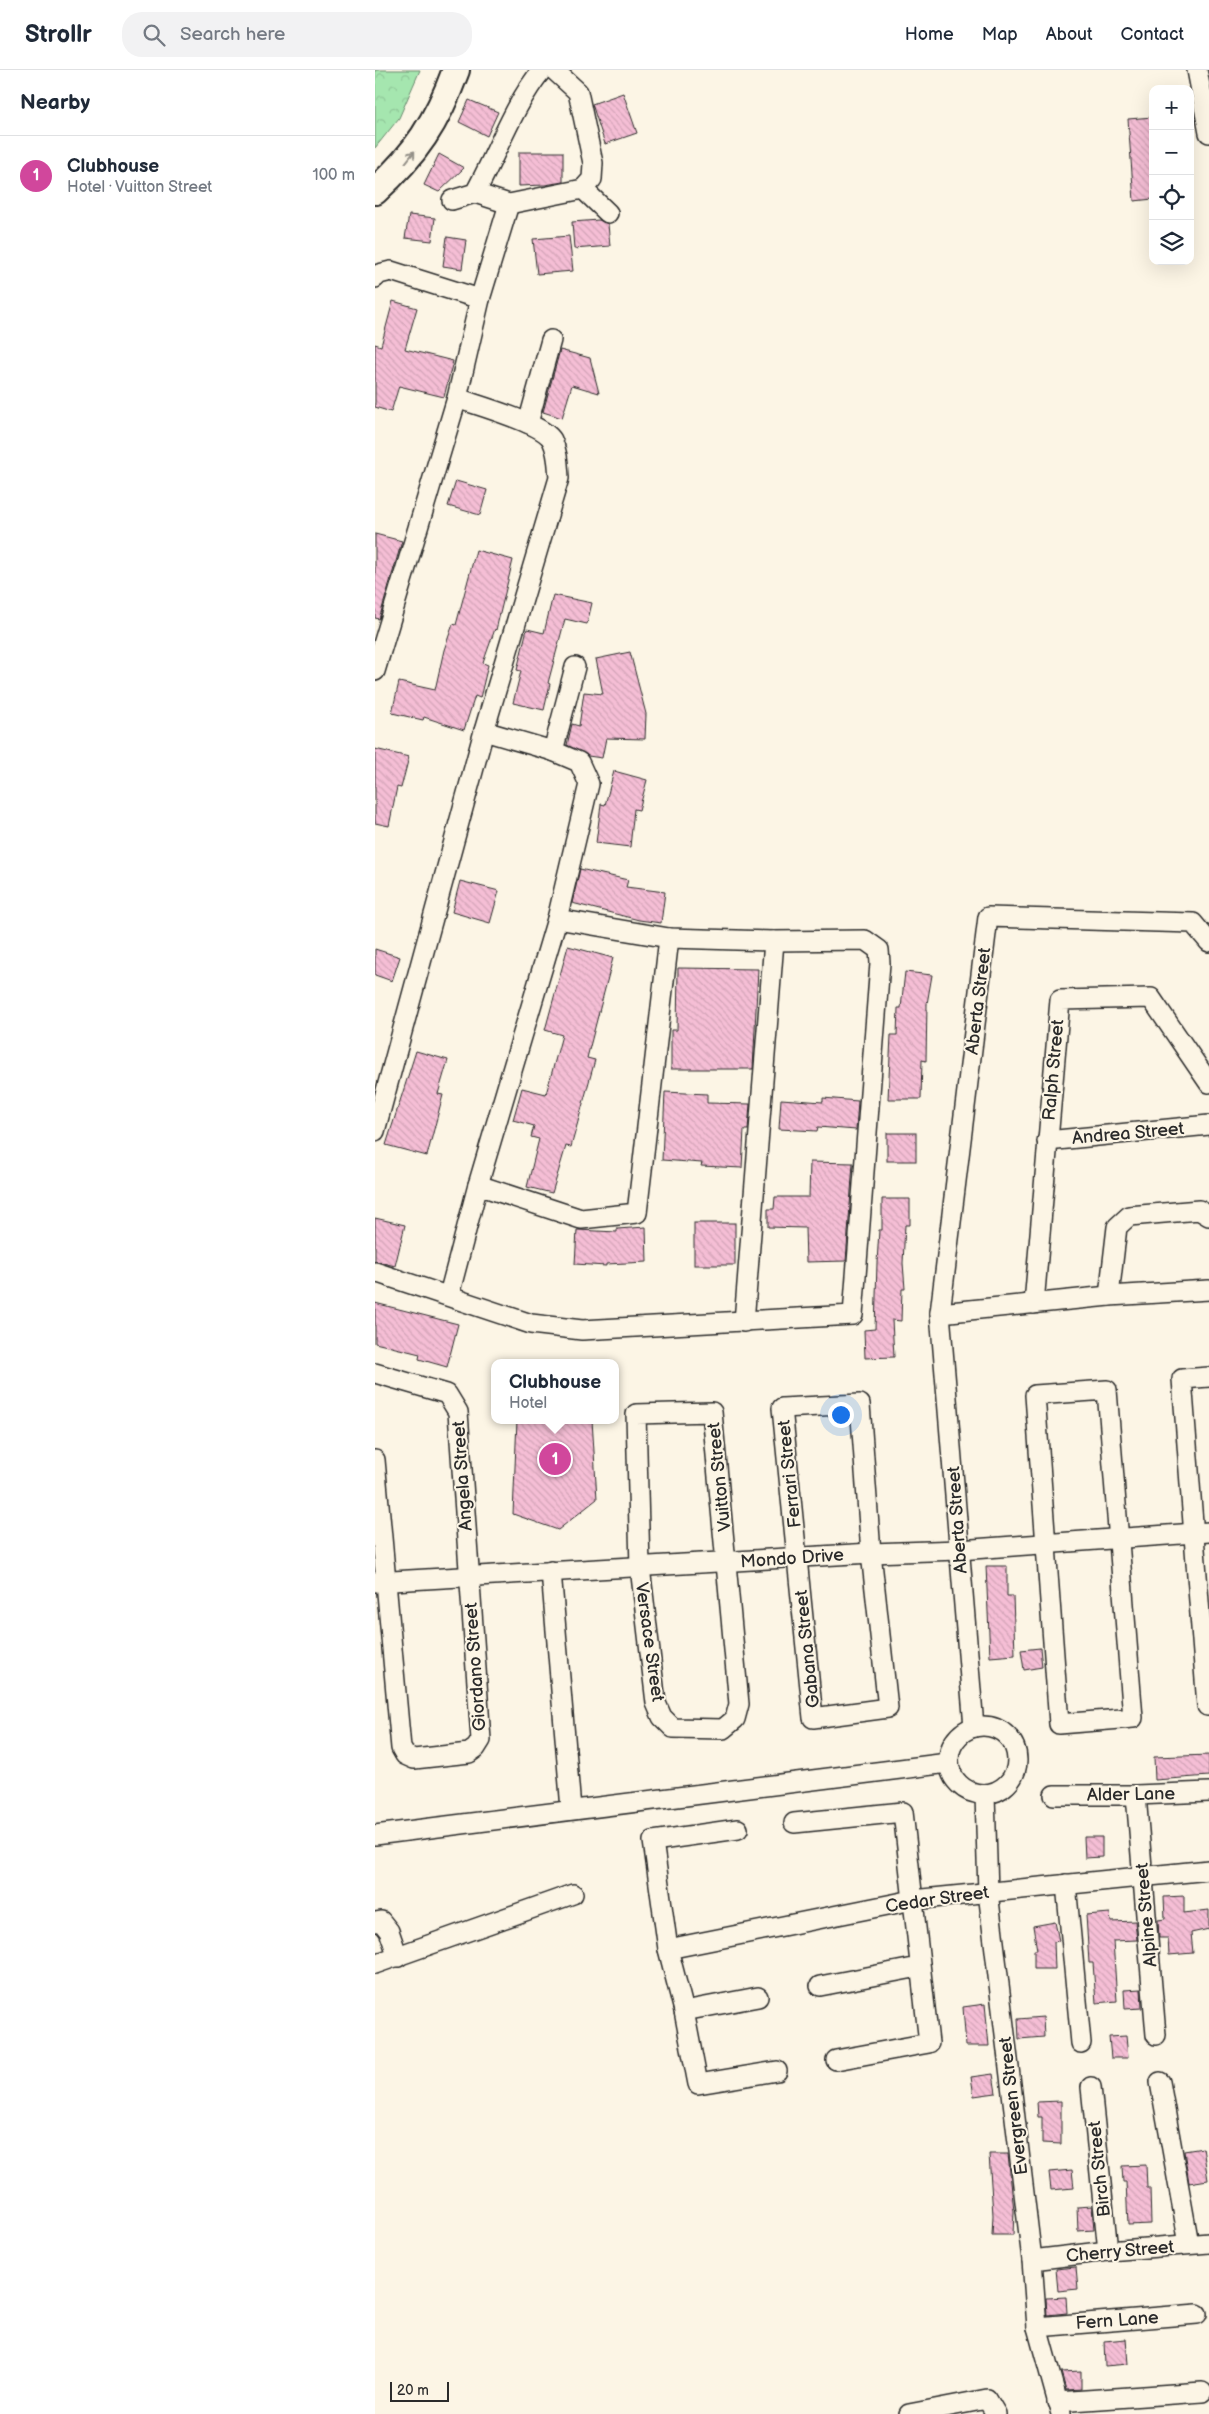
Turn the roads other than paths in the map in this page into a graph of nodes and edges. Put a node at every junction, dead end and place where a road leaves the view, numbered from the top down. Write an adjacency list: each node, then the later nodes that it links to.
1 (456, 70): 7 (main road, one-way to 1)
2 (542, 70): 8 (street)
3 (554, 70): 6 (street)
4 (1197, 70): 5 (street)
5 (1209, 133)
6 (583, 189): 10 (street); 11 (street)
7 (375, 191)
8 (475, 193): 9 (street); 10 (street)
9 (452, 200)
10 (509, 204): 13 (street)
11 (608, 213)
12 (375, 278): 13 (street)
13 (480, 299): 15 (street)
14 (551, 340): 16 (street)
15 (457, 398): 16 (street); 18 (street)
16 (528, 423): 19 (street)
17 (575, 667): 20 (street)
18 (375, 671)
19 (484, 731): 20 (street); 27 (street)
20 (553, 751): 21 (street)
21 (557, 919): 22 (street); 29 (street)
22 (669, 938): 23 (street); 29 (street)
23 (774, 941): 37 (street); 37 (street)
24 (1209, 942): 36 (street, Aberta Street)
25 (1209, 1083): 28 (street, Ralph Street)
26 (1209, 1125): 28 (street, Andrea Street)
27 (375, 1131)
28 (1047, 1141): 35 (street, Ralph Street)
29 (478, 1185): 33 (street)
30 (1209, 1216): 34 (street)
31 (375, 1272): 33 (street)
32 (1209, 1290): 34 (street)
33 (449, 1295): 37 (street)
34 (1109, 1296): 35 (street)
35 (1034, 1304): 36 (street)
36 (940, 1313): 44 (street, Aberta Street)
37 (744, 1322)
38 (375, 1373): 50 (street, Angela Street)
39 (1209, 1377): 41 (street)
40 (375, 1460): 51 (street, Giordano Street)
41 (1201, 1532): 42 (street, Mondo Drive); 52 (street)
42 (1119, 1538): 43 (street, Mondo Drive); 43 (street); 43 (street)
43 (1046, 1544): 44 (street, Mondo Drive)
44 (959, 1550): 45 (street, Mondo Drive); 53 (street, Aberta Street)
45 (871, 1553): 46 (street, Mondo Drive); 46 (street, Ferrari Street); 46 (street, Gabana Street)
46 (797, 1558): 47 (street, Mondo Drive)
47 (727, 1562): 48 (street, Mondo Drive); 48 (street, Vuitton Street); 48 (street, Versace Street)
48 (640, 1568): 49 (street, Mondo Drive)
49 (551, 1571): 50 (street, Mondo Drive); 59 (street)
50 (469, 1576): 51 (street, Mondo Drive); 51 (street, Giordano Street)
51 (381, 1582)
52 (1209, 1706)
53 (974, 1727): 54 (street); 56 (street)
54 (948, 1763): 56 (street); 59 (street)
55 (1209, 1792): 57 (street, Alder Lane)
56 (985, 1794): 66 (street, Evergreen Street)
57 (1136, 1795): 58 (street, Alder Lane); 64 (street, Alpine Street)
58 (1053, 1796)
59 (571, 1809): 62 (street)
60 (794, 1823): 68 (street)
61 (738, 1829): 70 (street)
62 (375, 1835)
63 (1209, 1870): 64 (street, Cedar Street)
64 (1143, 1877): 65 (street, Cedar Street); 77 (street, Alpine Street)
65 (1067, 1884): 66 (street, Cedar Street); 78 (street)
66 (987, 1892): 68 (street, Cedar Street); 86 (street, Evergreen Street)
67 (573, 1894): 71 (street)
68 (913, 1900): 70 (street, Cedar Street); 73 (street)
69 (375, 1922): 71 (street)
70 (668, 1949): 76 (street)
71 (398, 1957): 72 (street)
72 (375, 1964)
73 (919, 1966): 74 (street); 79 (street)
74 (821, 1986)
75 (758, 1997): 76 (street)
76 (684, 2010): 80 (street)
77 (1156, 2034)
78 (1081, 2043)
79 (836, 2060)
80 (777, 2071)
81 (1160, 2082): 84 (street)
82 (1091, 2087): 85 (street, Birch Street)
83 (1209, 2243): 84 (street, Cherry Street)
84 (1189, 2244): 85 (street, Cherry Street)
85 (1108, 2250): 86 (street, Cherry Street)
86 (1032, 2260): 88 (street, Evergreen Street)
87 (1197, 2314): 88 (street, Fern Lane)
88 (1037, 2327): 90 (street, Evergreen Street)
89 (1202, 2392): 90 (street)
90 (1059, 2408)
91 (913, 2414): 92 (street)
92 (996, 2414)

